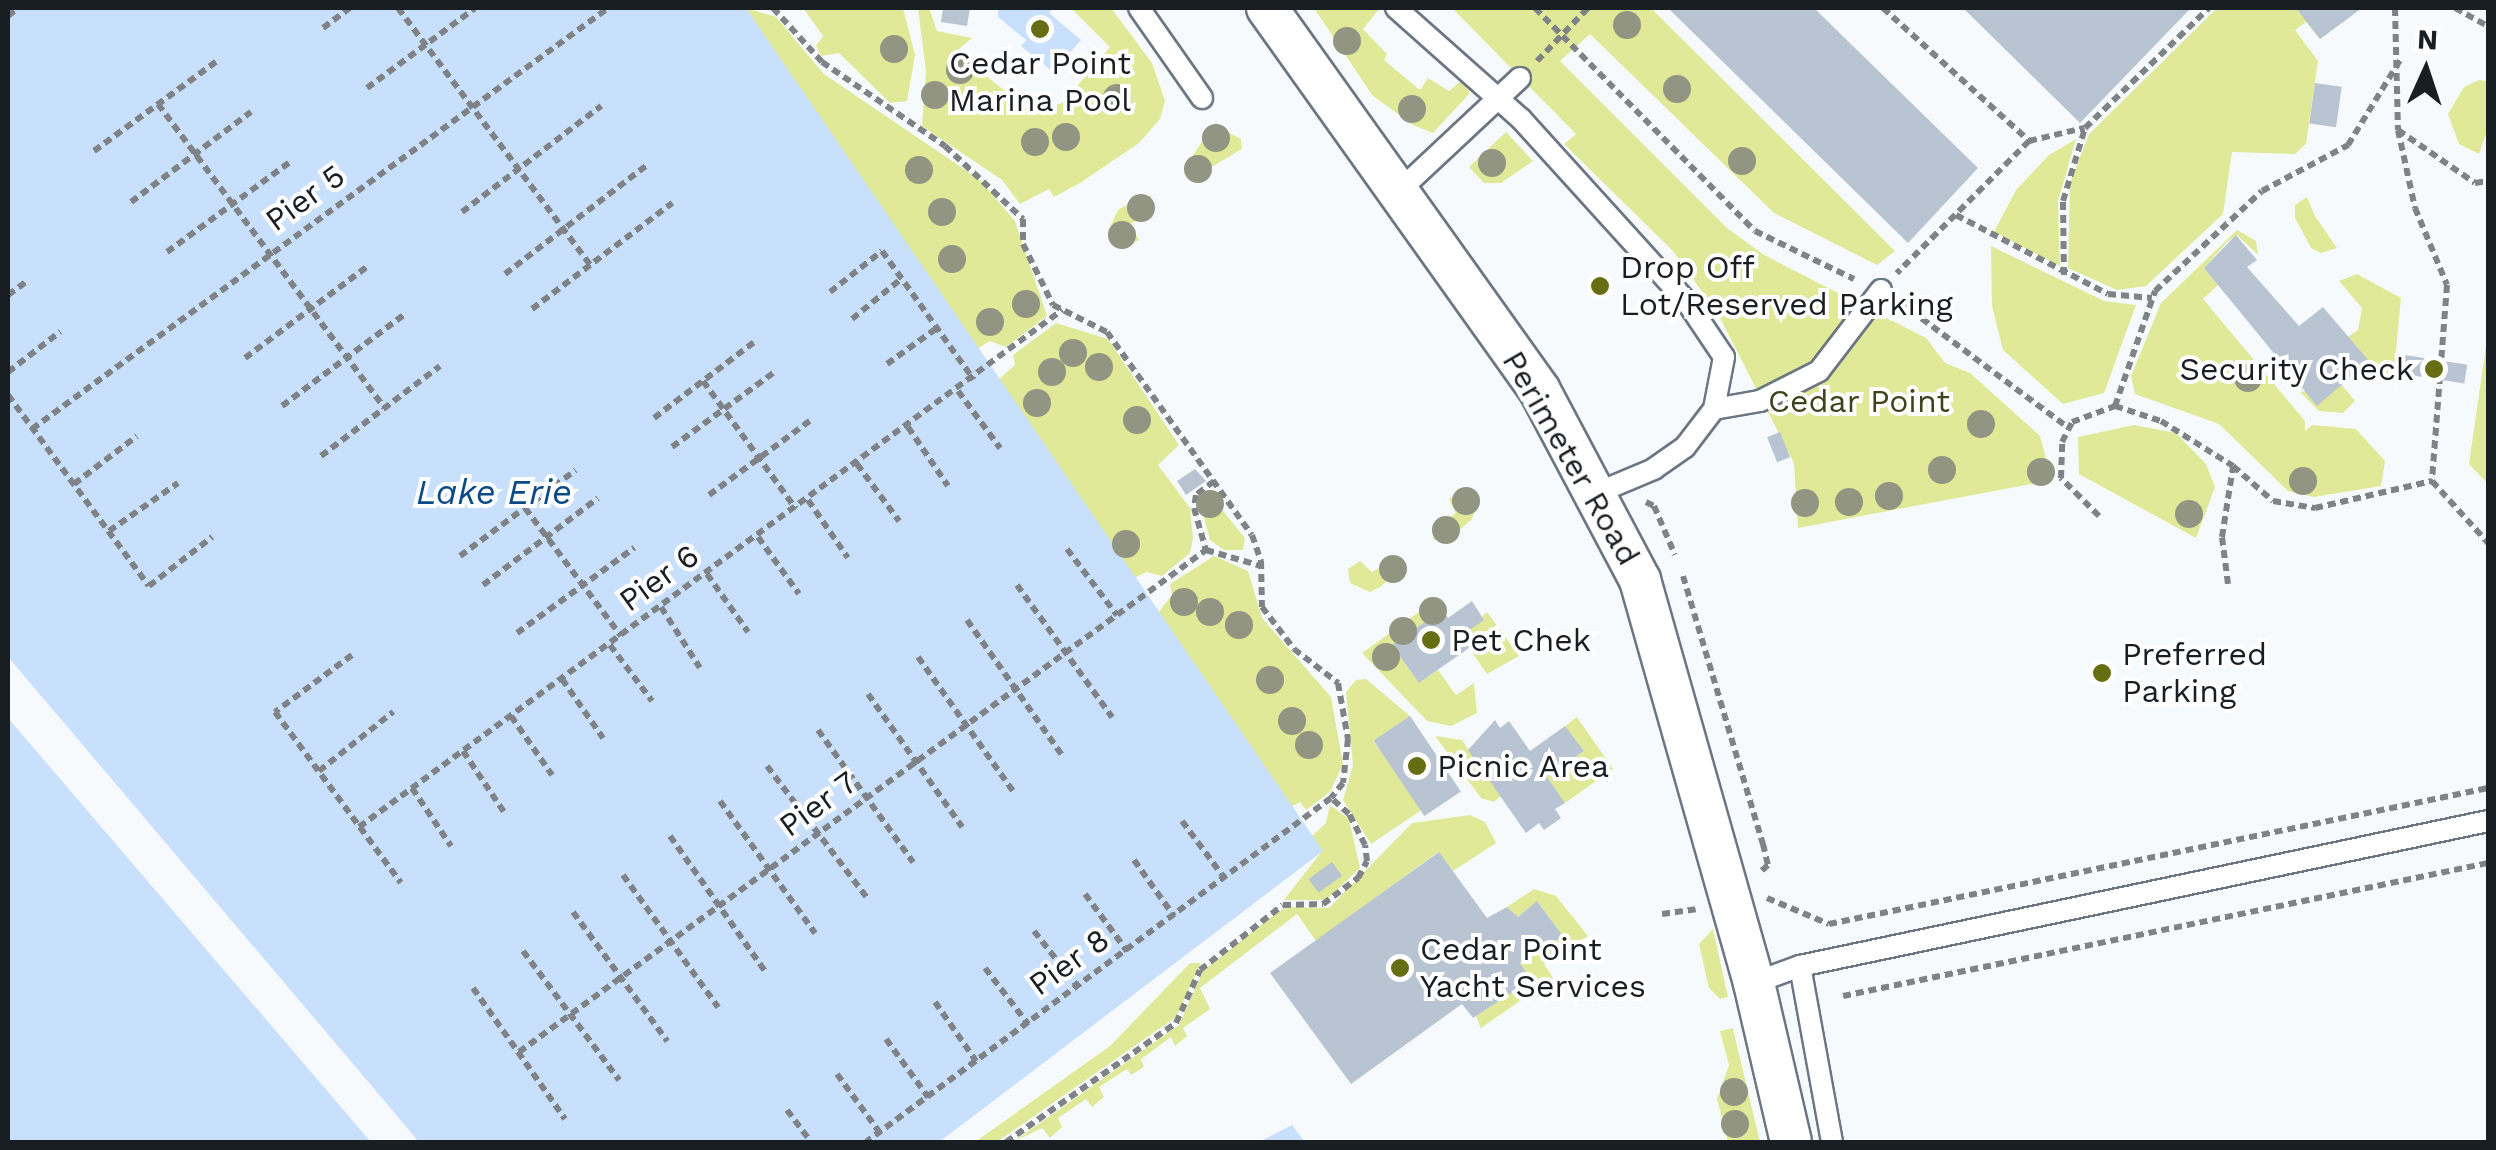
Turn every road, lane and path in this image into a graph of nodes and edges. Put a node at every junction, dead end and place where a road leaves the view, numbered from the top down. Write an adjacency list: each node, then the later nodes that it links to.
1 (18, 8): 16 (path)
2 (350, 8): 18 (path)
3 (398, 8): 20 (path)
4 (475, 8): 20 (path)
5 (608, 8): 29 (path, Pier 5)
6 (773, 8): 61 (path)
7 (1139, 8): 25 (lane)
8 (1266, 8): 40 (street, Perimeter Road)
9 (1396, 8): 26 (lane)
10 (1536, 8): 19 (path)
11 (1588, 8): 19 (path)
12 (1883, 8): 33 (path)
13 (2210, 8): 31 (path)
14 (2394, 8): 21 (path)
15 (2455, 8): 17 (path)
16 (8, 16)
17 (2488, 26)
18 (323, 28)
19 (1562, 34): 23 (path); 55 (path)
20 (425, 44): 24 (path); 29 (path)
21 (2400, 60): 32 (path); 58 (path)
22 (217, 61): 27 (path)
23 (1520, 78): 26 (lane)
24 (367, 88)
25 (1202, 98)
26 (1499, 98): 40 (lane); 81 (lane)
27 (158, 104): 34 (path); 35 (path)
28 (601, 106): 38 (path)
29 (470, 108): 38 (path); 48 (path, Pier 5)
30 (251, 112): 35 (path)
31 (2085, 128): 33 (path); 52 (path)
32 (2398, 130): 39 (path); 96 (path)
33 (2029, 141): 45 (path)
34 (94, 151)
35 (196, 154): 41 (path); 42 (path)
36 (290, 162): 42 (path)
37 (646, 166): 46 (path)
38 (518, 170): 44 (path); 46 (path)
39 (2488, 181)
40 (1398, 192): 100 (street, Perimeter Road)
41 (131, 202)
42 (234, 203): 47 (path); 48 (path)
43 (672, 203): 49 (path)
44 (462, 212)
45 (1956, 214): 52 (path); 55 (path)
46 (563, 229): 49 (path); 51 (path)
47 (167, 252)
48 (272, 253): 59 (path); 86 (path, Pier 5)
49 (590, 265): 60 (path)
50 (368, 266): 59 (path)
51 (505, 274)
52 (2064, 274): 58 (path)
53 (902, 279): 56 (path); 63 (path); 64 (path)
54 (27, 281): 57 (path)
55 (1881, 290): 81 (lane); 85 (path)
56 (830, 292)
57 (8, 295)
58 (2152, 298): 78 (path)
59 (312, 308): 67 (path); 68 (path)
60 (532, 309)
61 (1062, 310): 73 (path, Pier 6); 95 (path)
62 (405, 314): 67 (path)
63 (852, 319)
64 (937, 328): 69 (path); 73 (path)
65 (60, 332): 72 (path)
66 (754, 342): 74 (path)
67 (348, 357): 77 (path); 79 (path)
68 (245, 358)
69 (887, 364)
70 (440, 366): 79 (path)
71 (776, 371): 80 (path)
72 (8, 372)
73 (974, 380): 75 (path, Pier 6)
74 (703, 381): 80 (path); 82 (path)
75 (958, 391): 84 (path, Pier 6); 89 (path)
76 (8, 395): 86 (path)
77 (282, 406)
78 (2115, 406): 85 (path); 93 (path)
79 (385, 408): 90 (path)
80 (724, 409): 88 (path); 91 (path)
81 (1714, 409): 100 (lane)
82 (654, 418)
83 (812, 419): 91 (path)
84 (908, 427): 92 (path, Pier 6); 99 (path)
85 (2069, 428): 106 (path)
86 (32, 429): 98 (path)
87 (137, 436): 98 (path)
88 (672, 447)
89 (1000, 448)
90 (321, 456)
91 (759, 458): 101 (path); 105 (path)
92 (858, 464): 103 (path, Pier 6); 107 (path)
93 (2233, 466): 96 (path); 120 (path)
94 (576, 470): 104 (path)
95 (1214, 481): 115 (path); 118 (path)
96 (2432, 481): 112 (path)
97 (178, 483): 108 (path)
98 (74, 484): 108 (path)
99 (948, 486)
100 (1597, 493): 175 (street, Perimeter Road)
101 (709, 496)
102 (598, 498): 110 (path)
103 (808, 500): 105 (path, Pier 6); 117 (path)
104 (525, 508): 110 (path); 116 (path)
105 (796, 509): 111 (path, Pier 6)
106 (2099, 516)
107 (899, 521)
108 (108, 531): 109 (path)
109 (212, 537)
110 (546, 537): 121 (path); 122 (path)
111 (758, 537): 119 (path, Pier 6); 124 (path)
112 (2488, 543)
113 (634, 548): 122 (path)
114 (1068, 549): 126 (path)
115 (1206, 550): 118 (path); 126 (path, Pier 7)
116 (460, 556)
117 (848, 558)
118 (1261, 566): 155 (path)
119 (707, 574): 125 (path, Pier 6); 129 (path)
120 (2228, 584)
121 (483, 585)
122 (583, 585): 128 (path); 130 (path)
123 (1017, 585): 132 (path)
124 (798, 594)
125 (661, 607): 130 (path, Pier 6); 135 (path)
126 (1118, 616): 132 (path, Pier 7)
127 (967, 620): 137 (path)
128 (518, 632)
129 (748, 632)
130 (622, 636): 131 (path, Pier 6)
131 (610, 645): 136 (path, Pier 6); 139 (path)
132 (1066, 653): 137 (path, Pier 7); 142 (path)
133 (352, 654): 150 (path)
134 (918, 657): 143 (path)
135 (700, 668)
136 (562, 679): 141 (path, Pier 6); 145 (path)
137 (1017, 689): 143 (path, Pier 7); 147 (path)
138 (868, 694): 148 (path)
139 (652, 701)
140 (393, 712): 150 (path)
141 (511, 716): 146 (path, Pier 6); 151 (path)
142 (1112, 718)
143 (967, 726): 148 (path, Pier 7); 154 (path)
144 (818, 730): 156 (path)
145 (604, 738)
146 (463, 751): 152 (path, Pier 6); 158 (path)
147 (1062, 755)
148 (916, 763): 156 (path, Pier 7); 162 (path)
149 (767, 766): 163 (path)
150 (319, 771): 161 (path)
151 (552, 775)
152 (412, 788): 161 (path, Pier 6); 165 (path)
153 (2488, 788): 175 (path)
154 (1014, 791)
155 (1331, 798): 171 (path, Pier 8); 209 (path)
156 (867, 799): 163 (path, Pier 7); 167 (path)
157 (720, 801): 169 (path)
158 (504, 812)
159 (2488, 821): 185 (lane)
160 (1182, 822): 171 (path)
161 (358, 827): 172 (path)
162 (962, 827)
163 (819, 834): 169 (path, Pier 7); 174 (path)
164 (670, 836): 176 (path)
165 (452, 846)
166 (1134, 860): 179 (path)
167 (913, 862)
168 (2488, 862): 192 (path)
169 (769, 870): 176 (path, Pier 7); 181 (path)
170 (623, 875): 182 (path)
171 (1225, 879): 179 (path, Pier 8)
172 (401, 884)
173 (1085, 894): 184 (path)
174 (868, 899)
175 (1732, 903): 178 (path); 189 (street, Perimeter Road)
176 (721, 905): 182 (path, Pier 7); 187 (path)
177 (573, 912): 188 (path)
178 (1662, 914)
179 (1174, 916): 184 (path, Pier 8)
180 (1034, 931): 190 (path)
181 (814, 933)
182 (670, 943): 188 (path, Pier 7); 194 (path)
183 (523, 951): 195 (path)
184 (1126, 951): 190 (path, Pier 8)
185 (1800, 966): 189 (lane); 211 (lane)
186 (986, 968): 196 (path)
187 (765, 971)
188 (621, 978): 195 (path, Pier 7); 198 (path)
189 (1754, 983): 210 (street, Perimeter Road)
190 (1078, 987): 196 (path, Pier 8)
191 (472, 988): 199 (path)
192 (1843, 996)
193 (935, 1002): 200 (path)
194 (718, 1007)
195 (571, 1015): 199 (path, Pier 7); 202 (path)
196 (1028, 1024): 200 (path, Pier 8)
197 (886, 1038): 203 (path)
198 (667, 1041)
199 (520, 1052): 205 (path)
200 (976, 1062): 203 (path, Pier 8)
201 (837, 1074): 206 (path)
202 (619, 1080)
203 (928, 1097): 206 (path, Pier 8)
204 (786, 1110): 207 (path)
205 (565, 1118)
206 (880, 1132): 208 (path, Pier 8)
207 (811, 1142)
208 (866, 1142)
209 (1006, 1142)
210 (1791, 1142)
211 (1832, 1142)

